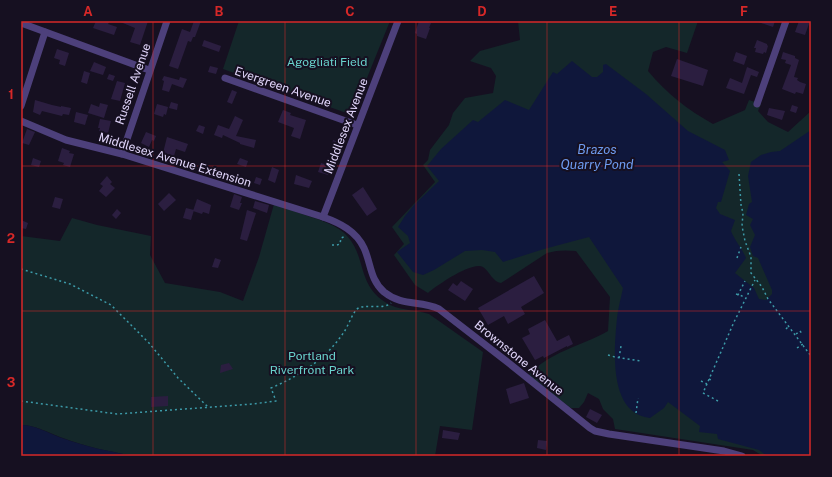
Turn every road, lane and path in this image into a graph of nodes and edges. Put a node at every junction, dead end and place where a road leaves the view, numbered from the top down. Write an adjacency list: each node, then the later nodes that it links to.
1 (167, 21): 6 (street, Russell Avenue)
2 (398, 21): 11 (street, Middlesex Avenue)
3 (786, 21): 8 (street)
4 (21, 23): 5 (street)
5 (45, 32): 6 (street); 9 (street)
6 (149, 70): 12 (street, Russell Avenue)
7 (225, 78): 11 (street, Evergreen Avenue)
8 (757, 104)
9 (21, 106)
10 (21, 121): 12 (street, Middlesex Avenue Extension)
11 (357, 125): 14 (street, Middlesex Avenue)
12 (122, 154): 14 (street, Middlesex Avenue Extension)
13 (739, 174): 20 (path)
14 (323, 217): 48 (street, Brownstone Avenue)
15 (346, 236): 16 (path)
16 (332, 245)
17 (741, 247): 18 (path)
18 (737, 258)
19 (21, 269): 46 (path)
20 (755, 280): 23 (path); 26 (path)
21 (746, 281): 22 (path)
22 (736, 294)
23 (744, 302): 25 (path); 30 (path)
24 (391, 303): 46 (path)
25 (746, 303)
26 (789, 326): 27 (path); 28 (path)
27 (786, 329)
28 (796, 334): 29 (path); 32 (path)
29 (803, 335)
30 (725, 343): 31 (path); 39 (path)
31 (729, 344)
32 (803, 344): 34 (path); 36 (path)
33 (621, 346): 37 (path)
34 (797, 348)
35 (608, 355): 37 (path)
36 (811, 356)
37 (619, 358): 38 (path)
38 (641, 361)
39 (709, 379): 41 (path); 42 (path)
40 (701, 381): 42 (path)
41 (713, 381)
42 (707, 384): 45 (path)
43 (638, 398): 47 (path)
44 (21, 401): 46 (path)
45 (718, 401)
46 (208, 407)
47 (636, 413)
48 (742, 456)

